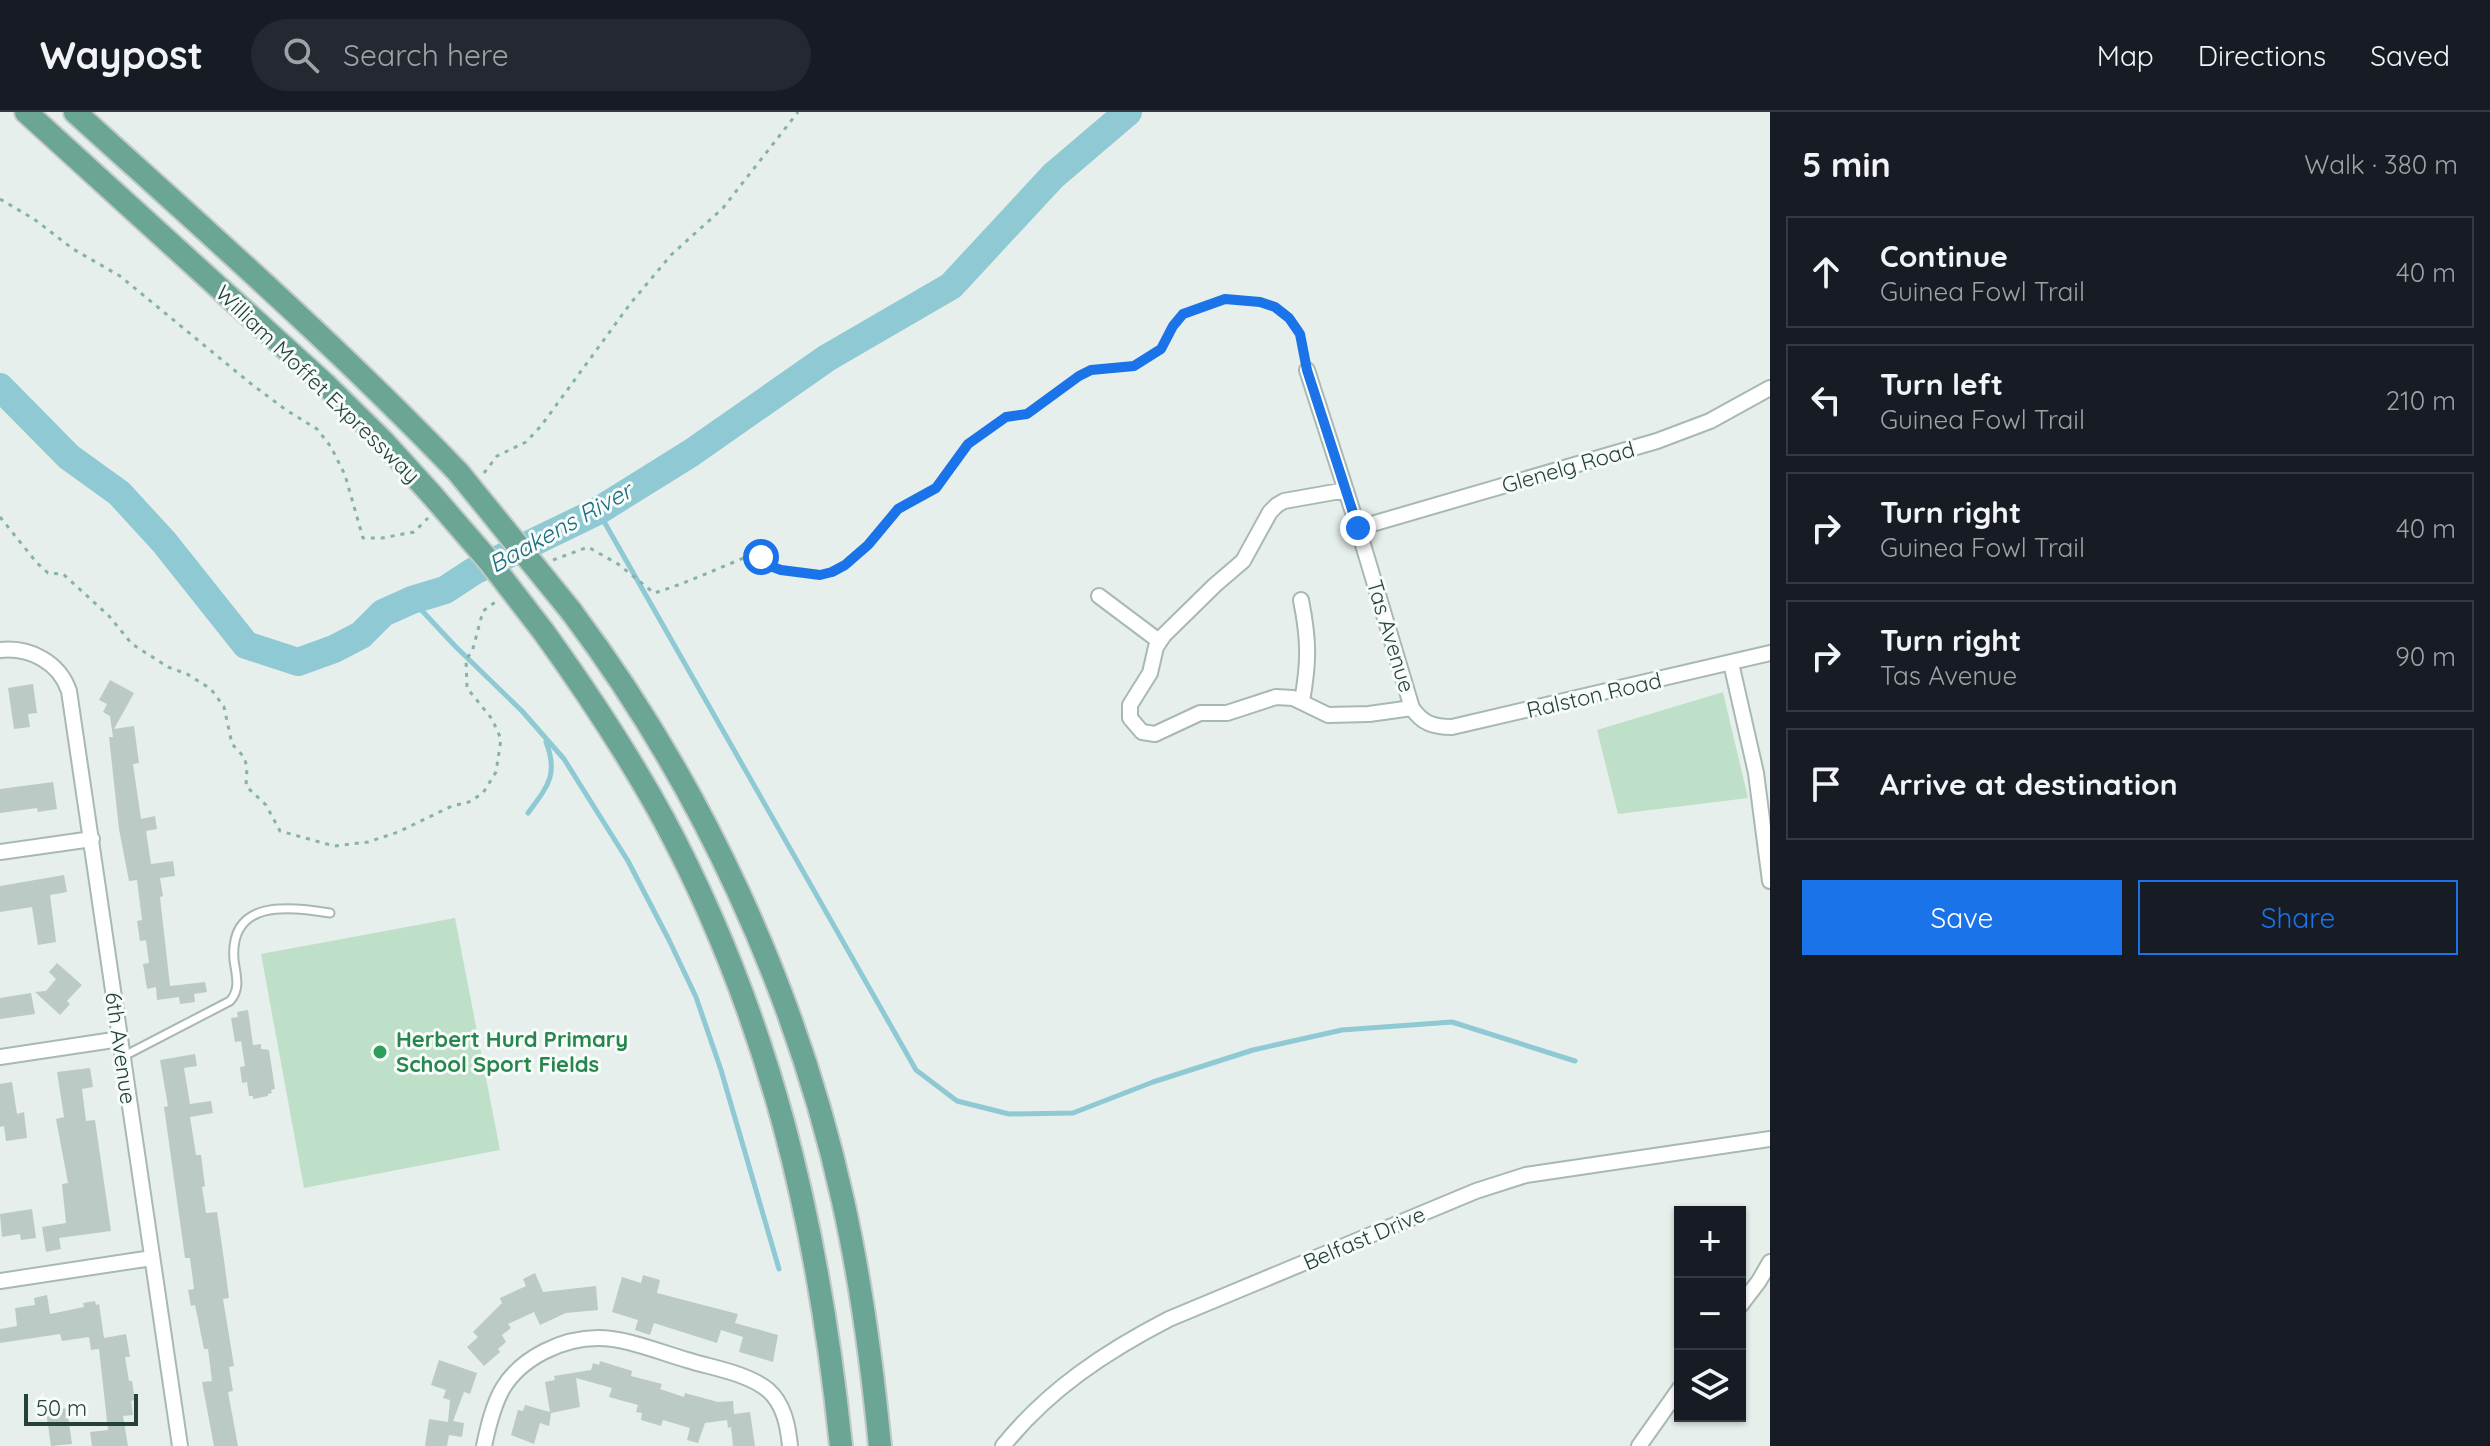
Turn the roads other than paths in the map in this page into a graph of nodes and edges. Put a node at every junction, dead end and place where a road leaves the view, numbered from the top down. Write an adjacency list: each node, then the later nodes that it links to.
1 (26, 112): 31 (main road, William Moffet Expressway, bridge)
2 (75, 112): 32 (main road, William Moffet Expressway, bridge)
3 (1307, 370): 5 (street, Tas Avenue)
4 (1770, 388): 6 (street, Glenelg Road)
5 (1346, 490): 6 (street, Tas Avenue); 9 (street)
6 (1358, 528): 14 (street, Tas Avenue)
7 (1099, 596): 9 (street)
8 (1301, 600): 13 (street)
9 (1159, 641): 13 (street, Ralston Road)
10 (0, 650): 15 (street, 6th Avenue)
11 (1770, 653): 12 (street, Ralston Road)
12 (1731, 663): 14 (street, Ralston Road); 17 (street)
13 (1302, 701): 14 (street, Ralston Road)
14 (1416, 713)
15 (92, 839): 16 (street); 19 (street, 6th Avenue)
16 (0, 852)
17 (1770, 879)
18 (330, 913): 21 (lane)
19 (120, 1039): 20 (street); 21 (street, 6th Avenue)
20 (0, 1057)
21 (122, 1057): 23 (street, 6th Avenue)
22 (1770, 1139): 33 (street, Belfast Drive)
23 (152, 1258): 25 (street); 28 (street, 6th Avenue)
24 (1770, 1262): 26 (street)
25 (0, 1281)
26 (1746, 1298)
27 (1674, 1396): 34 (street)
28 (180, 1446)
29 (484, 1446): 30 (street)
30 (790, 1446)
31 (841, 1446)
32 (880, 1446)
33 (1003, 1446)
34 (1639, 1446)

